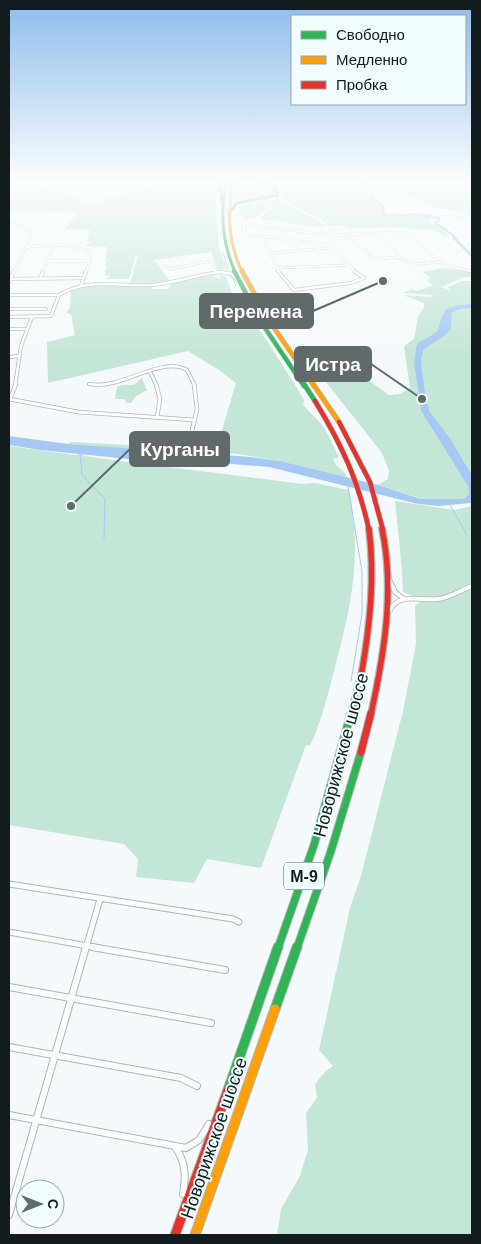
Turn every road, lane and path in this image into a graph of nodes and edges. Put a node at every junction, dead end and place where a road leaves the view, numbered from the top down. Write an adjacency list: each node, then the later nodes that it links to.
1 (29, 240): 11 (street)
2 (225, 240): 15 (main road, Новорижское шоссе / М-9)
3 (231, 240): 46 (main road, Новорижское шоссе / М-9)
4 (265, 240): 13 (street)
5 (289, 240): 10 (street)
6 (332, 240): 10 (street)
7 (353, 240): 14 (street)
8 (385, 240): 14 (street)
9 (417, 240): 18 (street)
10 (334, 246): 13 (street); 20 (street)
11 (26, 247): 12 (street); 27 (street)
12 (53, 247): 16 (street); 17 (street)
13 (272, 252): 21 (street)
14 (400, 257): 18 (street)
15 (230, 260): 24 (street); 28 (main road, Новорижское шоссе / М-9)
16 (47, 261): 17 (street); 26 (street)
17 (89, 261): 25 (street)
18 (440, 262): 22 (street)
19 (163, 265): 23 (street)
20 (350, 265): 21 (street); 21 (street)
21 (276, 268)
22 (472, 271)
23 (216, 272): 24 (street); 29 (street)
24 (224, 272): 28 (street)
25 (84, 278): 26 (street); 29 (street)
26 (40, 279): 27 (street)
27 (10, 280)
28 (241, 284): 62 (main road, Новорижское шоссе / М-9)
29 (81, 286): 30 (street)
30 (59, 294): 31 (street); 33 (street)
31 (9, 295)
32 (9, 309): 33 (street)
33 (55, 309): 35 (street)
34 (9, 317): 35 (street)
35 (32, 317): 37 (street)
36 (9, 329): 37 (street)
37 (27, 329): 38 (street)
38 (19, 356): 39 (street); 42 (street)
39 (9, 357)
40 (150, 372): 41 (street); 43 (street); 44 (street)
41 (89, 384)
42 (9, 399): 43 (street)
43 (156, 417): 44 (street)
44 (196, 420): 45 (street)
45 (191, 435)
46 (387, 573): 48 (street); 49 (main road, Новорижское шоссе / М-9)
47 (472, 586): 48 (street)
48 (406, 599): 49 (street)
49 (387, 617): 68 (main road, Новорижское шоссе / М-9)
50 (9, 884): 51 (street)
51 (100, 899): 52 (street); 54 (street)
52 (239, 922)
53 (9, 932): 54 (street)
54 (86, 945): 55 (street); 57 (street)
55 (225, 970)
56 (9, 987): 57 (street)
57 (71, 998): 58 (street); 60 (street)
58 (211, 1023)
59 (9, 1047): 60 (street)
60 (54, 1056): 61 (street); 64 (street)
61 (197, 1086)
62 (226, 1093): 65 (street); 67 (main road, Новорижское шоссе / М-9)
63 (9, 1116): 64 (street)
64 (36, 1121): 65 (street); 66 (street)
65 (175, 1147): 67 (street)
66 (9, 1215)
67 (174, 1235)
68 (195, 1235)

